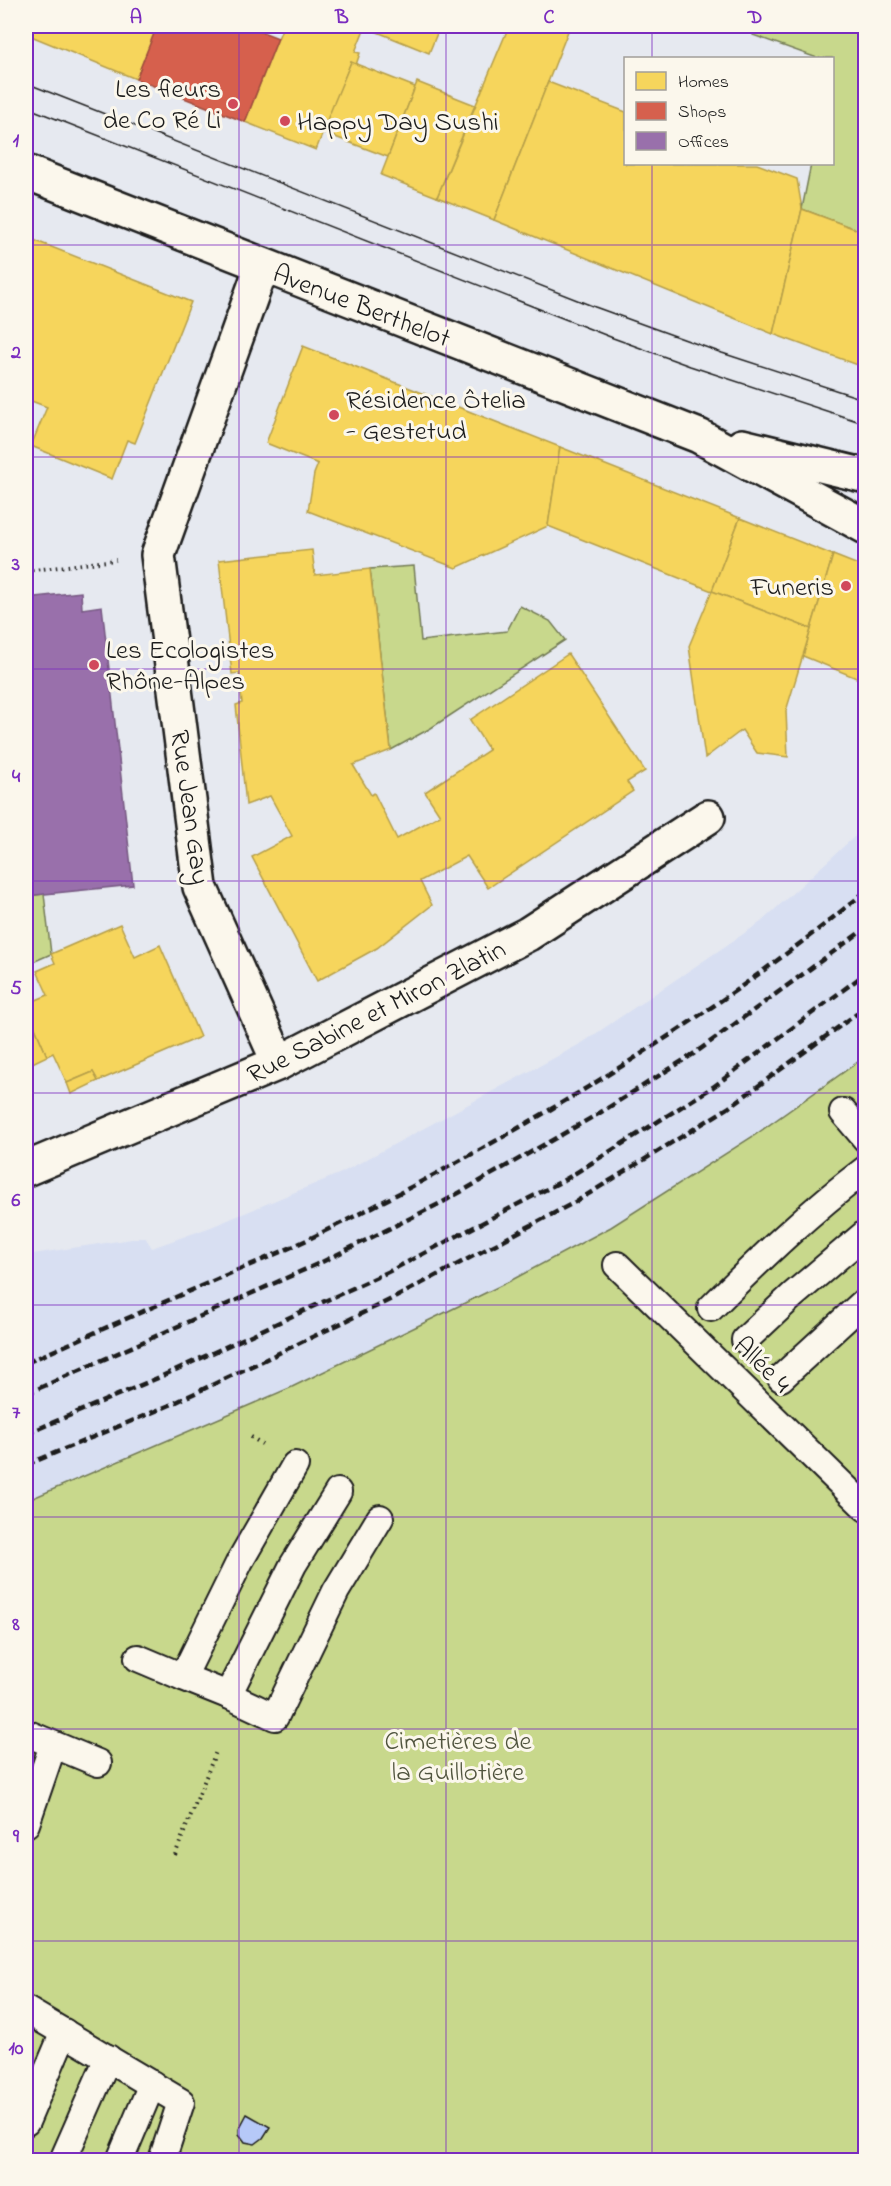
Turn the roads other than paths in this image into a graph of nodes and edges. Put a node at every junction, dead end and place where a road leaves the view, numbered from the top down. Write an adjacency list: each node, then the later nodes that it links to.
1 (26, 172): 2 (street, Avenue Berthelot)
2 (262, 266): 3 (street, Avenue Berthelot); 7 (street, Rue Jean Gay)
3 (699, 436): 4 (street, Avenue Berthelot); 5 (street, Avenue Berthelot)
4 (866, 476)
5 (866, 527)
6 (708, 816): 7 (street, Rue Sabine et Miron Zlatin)
7 (279, 1063): 10 (street, Rue Sabine et Miron Zlatin)
8 (843, 1112): 9 (lane)
9 (866, 1139)
10 (26, 1169)
11 (866, 1169): 15 (lane)
12 (866, 1233): 16 (lane)
13 (617, 1264): 20 (lane, Allée 4)
14 (866, 1300): 17 (lane)
15 (711, 1308)
16 (745, 1341)
17 (781, 1378)
18 (295, 1465): 23 (lane)
19 (338, 1492): 24 (lane)
20 (866, 1508)
21 (380, 1518): 24 (lane)
22 (138, 1658): 23 (lane)
23 (183, 1677): 24 (lane)
24 (228, 1695)
25 (26, 1733): 26 (lane)
26 (53, 1745): 27 (lane); 28 (lane)
27 (98, 1763)
28 (26, 1824)
29 (26, 2010): 30 (lane)
30 (64, 2032): 31 (lane); 33 (lane)
31 (108, 2058): 32 (lane); 34 (lane)
32 (152, 2084): 35 (lane); 36 (lane)
33 (26, 2122)
34 (63, 2160)
35 (120, 2160)
36 (162, 2160)

